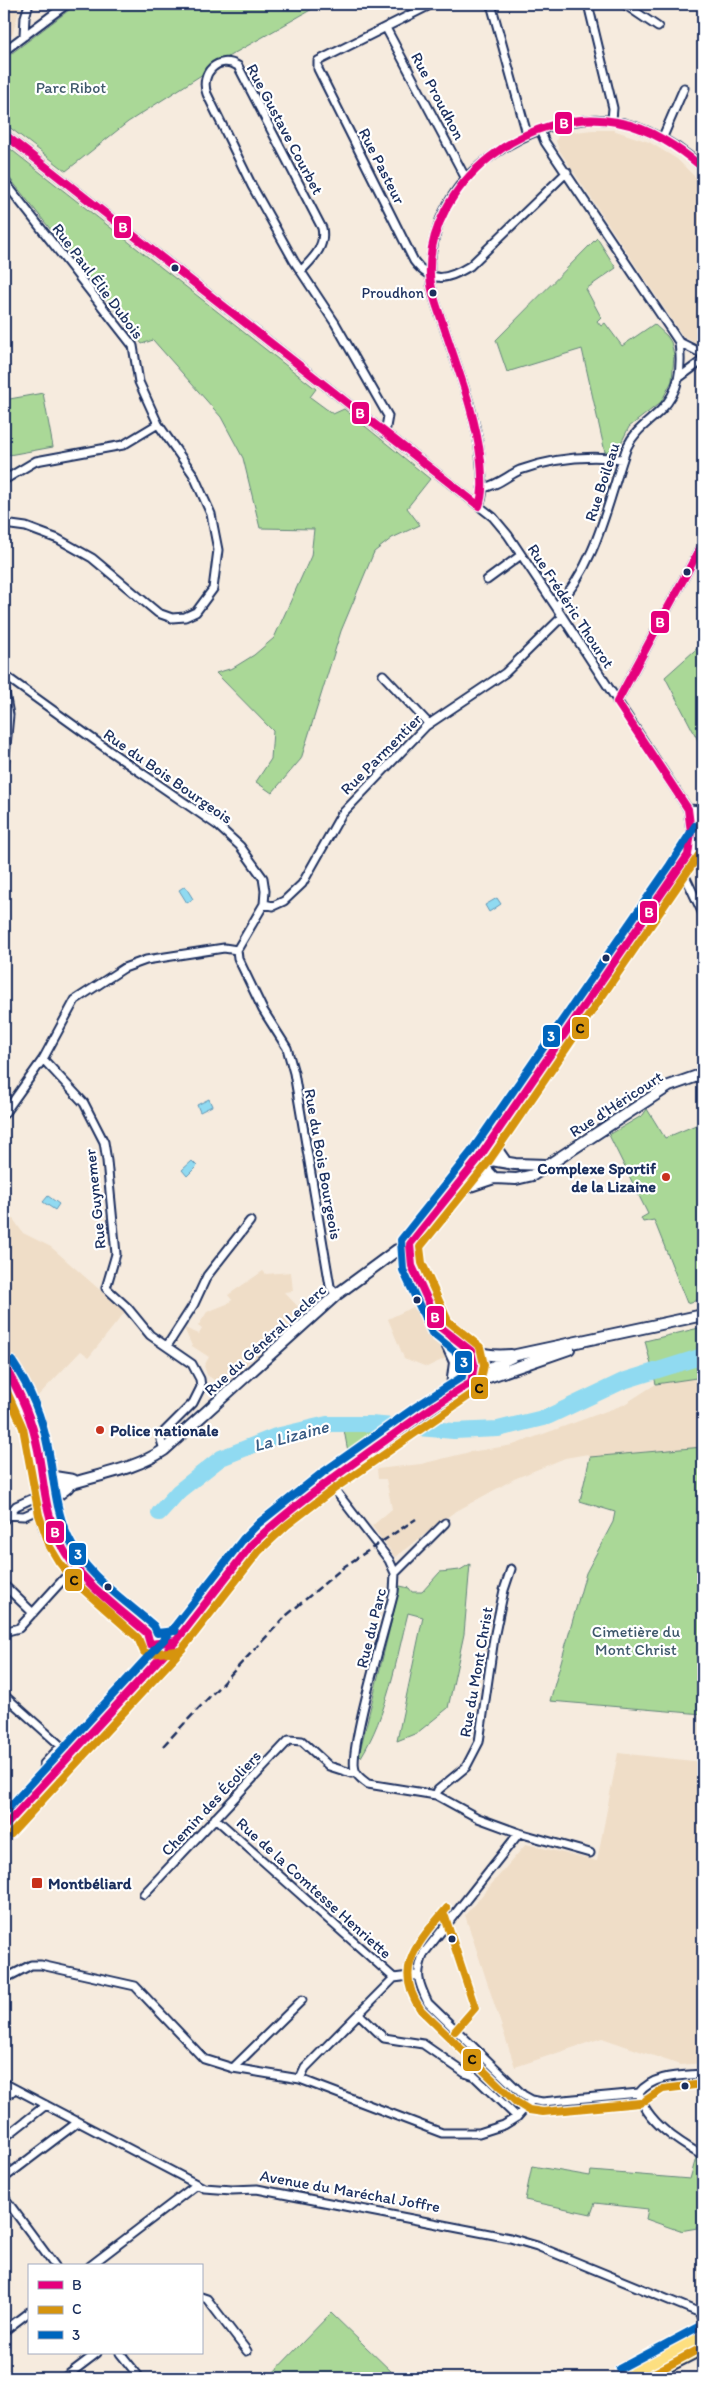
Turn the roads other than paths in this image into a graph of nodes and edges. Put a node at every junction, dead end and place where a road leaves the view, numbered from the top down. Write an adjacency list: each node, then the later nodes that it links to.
1 (29, 4): 9 (street)
2 (67, 4): 9 (street)
3 (432, 4): 8 (street)
4 (491, 4): 15 (street)
5 (588, 4): 12 (street)
6 (624, 4): 7 (street)
7 (658, 27)
8 (386, 28): 19 (street, Rue Proudhon); 22 (street, Rue Pasteur)
9 (24, 36): 10 (street)
10 (4, 51)
11 (684, 88): 16 (street)
12 (612, 120): 13 (street); 16 (street)
13 (540, 130): 15 (street); 18 (street)
14 (4, 134): 28 (street, Rue Frédéric Thourot)
15 (526, 134): 19 (street)
16 (662, 139): 17 (street)
17 (703, 168)
18 (567, 172): 22 (street); 23 (street)
19 (465, 177): 22 (street)
20 (4, 181): 27 (street, Rue Paul Élie Dubois)
21 (301, 271): 21 (street, Rue Gustave Courbet); 28 (street, Rue Gustave Courbet)
22 (430, 277): 31 (street)
23 (679, 342): 24 (street); 26 (street, Rue Boileau)
24 (703, 354)
25 (703, 360): 26 (street)
26 (680, 377): 29 (street, Rue Boileau)
27 (158, 424): 30 (street); 33 (street, Rue Paul Élie Dubois)
28 (385, 433): 32 (street, Rue Frédéric Thourot)
29 (622, 459): 31 (street); 37 (street, Rue Boileau)
30 (4, 480)
31 (482, 488): 32 (street)
32 (479, 506): 35 (street, Rue Frédéric Thourot)
33 (4, 524)
34 (703, 544): 41 (street)
35 (521, 555): 36 (street); 37 (street, Rue Frédéric Thourot)
36 (487, 580)
37 (556, 607): 38 (street, Rue Frédéric Thourot)
38 (562, 617): 41 (street, Rue Frédéric Thourot); 42 (street, Rue Parmentier)
39 (383, 675): 42 (street)
40 (6, 677): 43 (street); 50 (street, Rue du Bois Bourgeois)
41 (617, 702): 44 (street, Rue Frédéric Thourot)
42 (429, 724): 50 (street, Rue Parmentier)
43 (4, 767)
44 (688, 809): 45 (street); 46 (street, Rue Frédéric Thourot); 48 (street, Rue Frédéric Thourot)
45 (703, 810)
46 (703, 826)
47 (703, 831): 48 (street, Rue du Général Leclerc)
48 (688, 855): 49 (street, Rue du Général Leclerc)
49 (678, 871): 51 (street); 56 (street, Rue du Général Leclerc)
50 (264, 904): 52 (street)
51 (703, 914)
52 (237, 950): 53 (street); 64 (street, Rue du Bois Bourgeois)
53 (43, 1059): 55 (street); 68 (street, Rue Guynemer)
54 (703, 1074): 59 (street, Rue d'Héricourt)
55 (4, 1114)
56 (494, 1136): 57 (street, Rue du Général Leclerc); 58 (street)
57 (479, 1158): 58 (street); 60 (street); 61 (street, Rue du Général Leclerc)
58 (505, 1161): 59 (street)
59 (547, 1165): 60 (street, Rue d'Héricourt)
60 (494, 1178): 61 (street, Rue du Général Leclerc)
61 (454, 1192): 63 (street, Rue du Général Leclerc)
62 (250, 1221): 68 (street)
63 (410, 1244): 64 (street, Rue du Général Leclerc); 66 (street)
64 (336, 1295): 75 (street, Rue du Général Leclerc)
65 (703, 1315): 67 (street)
66 (440, 1327): 69 (street); 71 (street)
67 (592, 1340): 70 (street); 73 (street)
68 (167, 1346): 75 (street, Rue Guynemer)
69 (471, 1351): 70 (street); 73 (street)
70 (516, 1355): 73 (street)
71 (455, 1362): 73 (street); 74 (street)
72 (4, 1379): 76 (street)
73 (471, 1383): 74 (street)
74 (450, 1394): 78 (street)
75 (164, 1450): 77 (street, Rue du Général Leclerc)
76 (35, 1471): 77 (street, Rue du Général Leclerc); 79 (street)
77 (77, 1481): 79 (street, Rue du Général Leclerc); 80 (street, Rue du Général Leclerc)
78 (328, 1481): 85 (street, Rue du Parc); 89 (street)
79 (38, 1496): 80 (street); 81 (street, Rue du Général Leclerc)
80 (40, 1509): 81 (street, Rue du Général Leclerc); 84 (street)
81 (5, 1517)
82 (445, 1523): 85 (street)
83 (511, 1569): 95 (street, Rue du Mont Christ)
84 (70, 1572): 87 (street); 90 (street)
85 (395, 1573): 93 (street, Rue du Parc)
86 (4, 1585): 87 (street)
87 (33, 1613): 88 (street)
88 (4, 1632)
89 (176, 1641): 90 (street); 91 (street)
90 (150, 1644): 91 (street)
91 (151, 1670): 94 (street)
92 (4, 1694): 94 (street)
93 (355, 1771): 95 (street); 96 (street, Chemin des Écoliers)
94 (46, 1781): 97 (street)
95 (436, 1795): 98 (street)
96 (215, 1818): 100 (street, Chemin des Écoliers); 102 (street, Rue de la Comtesse Henriette)
97 (4, 1827)
98 (519, 1833): 99 (street); 101 (street)
99 (590, 1852)
100 (144, 1894)
101 (417, 1975): 102 (street); 113 (street)
102 (394, 1978): 105 (street)
103 (4, 1979): 106 (street)
104 (302, 2000): 106 (street)
105 (359, 2014): 108 (street); 115 (street)
106 (234, 2068): 108 (street)
107 (703, 2074): 111 (street)
108 (300, 2079): 115 (street)
109 (4, 2083): 110 (street, Avenue du Maréchal Joffre)
110 (15, 2089): 112 (street); 114 (street, Avenue du Maréchal Joffre)
111 (639, 2093): 113 (street); 118 (street)
112 (4, 2098)
113 (532, 2100): 115 (street)
114 (46, 2106): 116 (street, Avenue du Maréchal Joffre); 117 (street)
115 (518, 2117)
116 (78, 2122): 119 (street); 120 (street, Avenue du Maréchal Joffre)
117 (4, 2138)
118 (703, 2156)
119 (4, 2178)
120 (196, 2185): 123 (street); 126 (street, Avenue du Maréchal Joffre)
121 (4, 2197): 122 (street)
122 (54, 2264)
123 (93, 2264)
124 (202, 2298): 129 (street)
125 (28, 2313): 127 (street)
126 (703, 2318)
127 (4, 2330)
128 (701, 2341): 134 (main road); 135 (main road)
129 (247, 2351)
130 (96, 2354): 132 (street)
131 (121, 2354): 133 (street)
132 (64, 2378)
133 (140, 2378)
134 (624, 2378)
135 (644, 2378)

